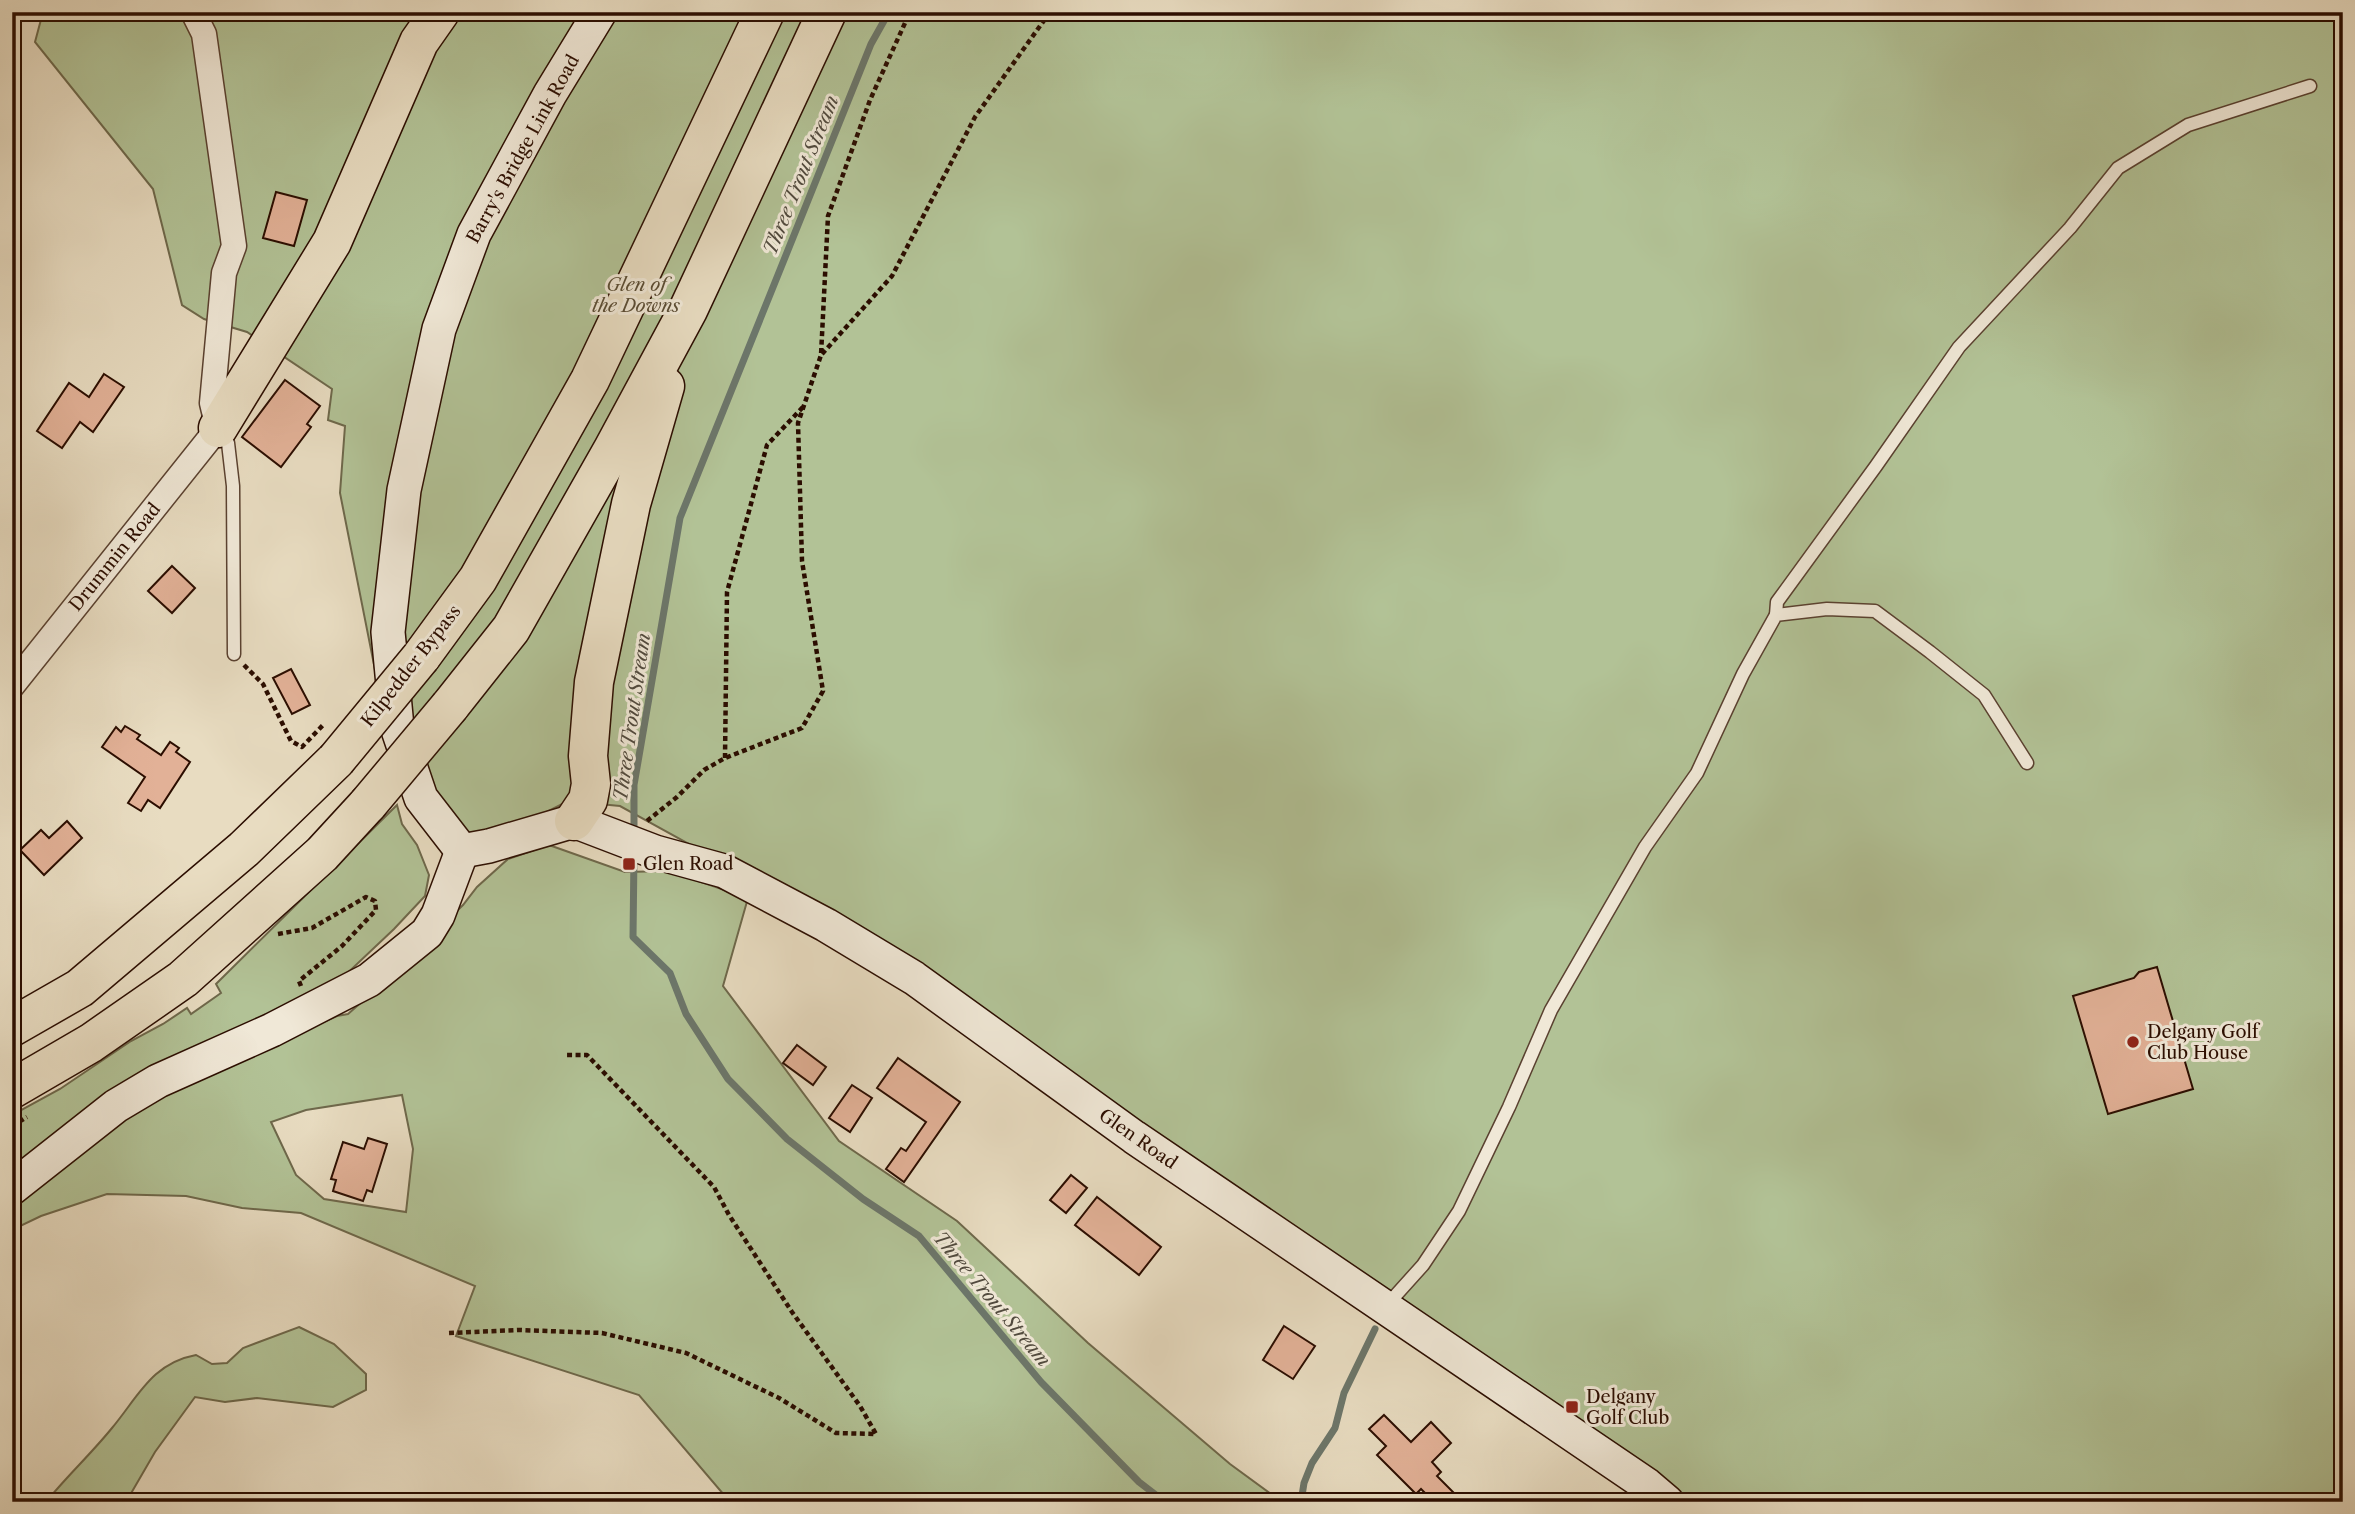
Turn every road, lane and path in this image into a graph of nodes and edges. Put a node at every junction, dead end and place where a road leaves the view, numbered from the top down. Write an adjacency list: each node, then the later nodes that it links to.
1 (193, 12): 14 (street)
2 (440, 12): 14 (highway)
3 (600, 12): 23 (main road, Barry's Bridge Link Road)
4 (751, 12): 10 (highway)
5 (765, 12): 10 (highway)
6 (827, 12): 11 (highway)
7 (909, 12): 12 (path)
8 (1050, 12): 12 (path)
9 (2310, 86): 15 (lane)
10 (677, 198): 26 (highway, Kilpedder Bypass, bridge)
11 (688, 310): 21 (highway); 28 (highway, bridge)
12 (821, 355): 13 (path)
13 (804, 406): 19 (path); 19 (path)
14 (218, 428): 16 (lane); 17 (street, Drummin Road)
15 (1776, 615): 20 (lane); 31 (lane)
16 (233, 654): 18 (path)
17 (12, 686)
18 (328, 720)
19 (725, 758): 22 (path)
20 (2027, 763)
21 (574, 821): 22 (main road, Glen Road); 23 (main road)
22 (638, 838): 31 (main road, Glen Road)
23 (462, 851): 30 (main road)
24 (274, 934): 25 (path)
25 (310, 989)
26 (12, 1027)
27 (567, 1055): 32 (path)
28 (22, 1102): 29 (path)
29 (12, 1126)
30 (12, 1188)
31 (1384, 1308): 33 (main road, Glen Road)
32 (449, 1333)
33 (1667, 1502)

